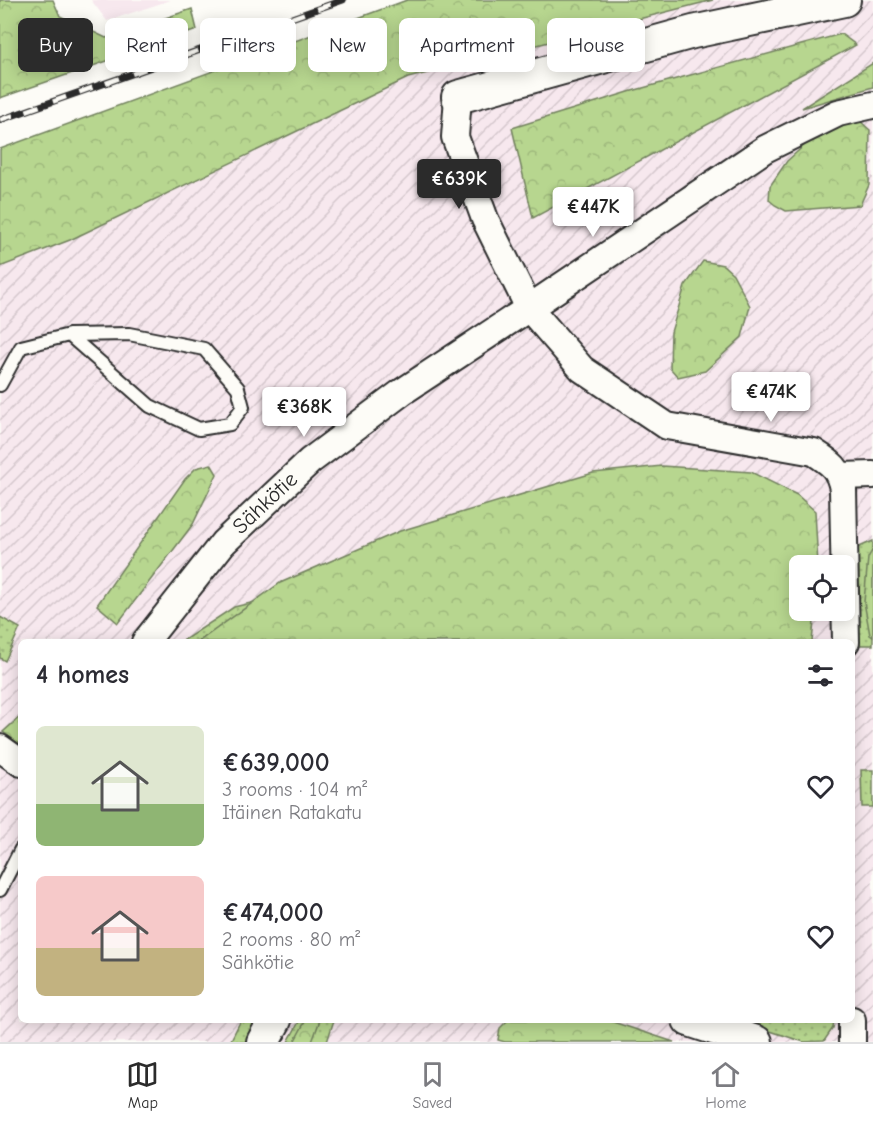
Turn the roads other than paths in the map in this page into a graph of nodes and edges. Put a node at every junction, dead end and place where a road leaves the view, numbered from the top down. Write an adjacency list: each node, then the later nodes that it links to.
1 (844, 0): 2 (street)
2 (458, 97): 4 (street)
3 (873, 105): 4 (street, Sähkötie)
4 (529, 308): 8 (street); 9 (street, Sähkötie)
5 (69, 334): 5 (lane); 6 (lane)
6 (0, 385)
7 (873, 475): 8 (street)
8 (841, 476): 10 (street)
9 (147, 639)
10 (846, 639)
11 (0, 748): 12 (street)
12 (18, 762)
13 (18, 855): 14 (lane)
14 (0, 890)
15 (273, 1023): 19 (street)
16 (698, 1023): 18 (street)
17 (852, 1023): 20 (street)
18 (750, 1041)
19 (263, 1042)
20 (852, 1042)

